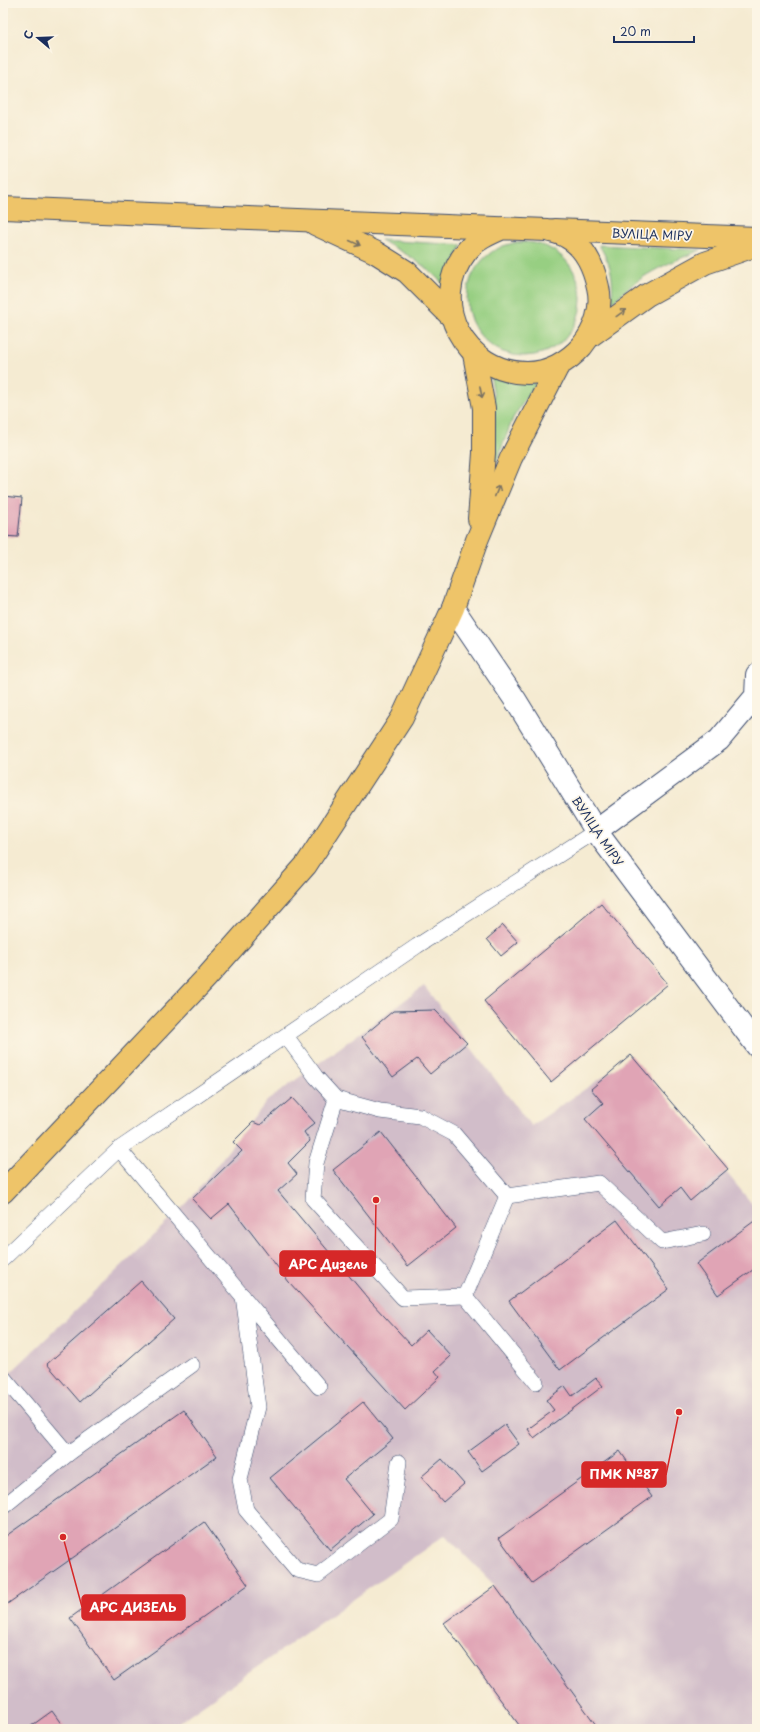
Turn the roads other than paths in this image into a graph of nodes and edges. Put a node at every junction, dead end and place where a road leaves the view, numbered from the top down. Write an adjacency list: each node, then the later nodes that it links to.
1 (3, 208): 2 (main road, ВУЛІЦА МІРУ)
2 (307, 220): 3 (main road, ВУЛІЦА МІРУ); 7 (main road, one-way to 7)
3 (503, 228): 4 (main road, ВУЛІЦА МІРУ); 7 (main road)
4 (547, 230): 5 (main road, ВУЛІЦА МІРУ); 8 (main road)
5 (757, 238)
6 (757, 245): 8 (main road, one-way to 6)
7 (452, 317): 9 (main road)
8 (590, 336): 10 (main road)
9 (474, 354): 10 (main road); 11 (main road, one-way to 11)
10 (558, 366): 11 (main road, one-way to 10)
11 (477, 540): 12 (main road)
12 (453, 608): 14 (street, ВУЛІЦА МІРУ); 19 (main road)
13 (757, 675): 14 (street)
14 (596, 831): 15 (lane); 16 (street, ВУЛІЦА МІРУ)
15 (286, 1036): 17 (lane); 18 (lane)
16 (757, 1046)
17 (336, 1099): 20 (lane); 24 (lane)
18 (119, 1149): 22 (lane); 23 (lane)
19 (3, 1192)
20 (507, 1196): 21 (lane); 24 (lane)
21 (703, 1234)
22 (3, 1259)
23 (243, 1296): 28 (lane); 30 (lane)
24 (465, 1296): 27 (lane)
25 (192, 1365): 29 (lane)
26 (3, 1377): 29 (lane)
27 (536, 1382)
28 (319, 1387)
29 (68, 1454): 31 (lane)
30 (399, 1462)
31 (3, 1507)

